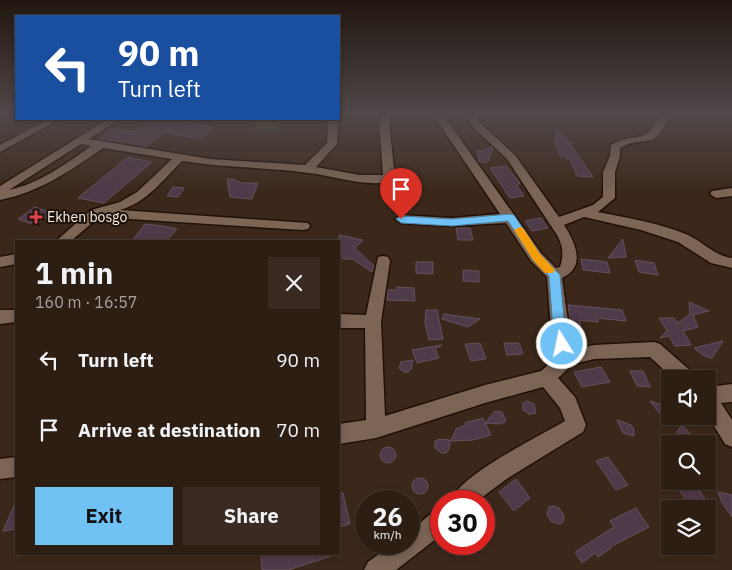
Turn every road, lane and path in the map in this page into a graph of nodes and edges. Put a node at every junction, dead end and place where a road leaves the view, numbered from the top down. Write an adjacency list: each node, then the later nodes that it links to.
1 (18, 140): 9 (street)
2 (332, 140): 11 (street)
3 (386, 140): 11 (street)
4 (455, 140): 18 (street)
5 (494, 140): 20 (street)
6 (638, 140): 17 (street)
7 (81, 141): 8 (street); 12 (street)
8 (101, 144): 10 (street); 15 (street)
9 (0, 149)
10 (178, 158): 11 (street); 16 (street)
11 (308, 169)
12 (0, 191)
13 (732, 192): 14 (street)
14 (716, 194)
15 (0, 196)
16 (96, 213): 21 (street); 22 (street)
17 (583, 213): 20 (street); 26 (street)
18 (510, 218): 19 (street); 27 (street)
19 (401, 219)
20 (556, 223): 27 (street)
21 (303, 226)
22 (64, 240)
23 (15, 259): 25 (street)
24 (383, 261): 31 (street)
25 (0, 262)
26 (732, 263)
27 (554, 275): 33 (street)
28 (15, 316): 29 (street)
29 (0, 317)
30 (340, 321): 31 (street)
31 (373, 322): 37 (street)
32 (677, 370): 33 (street)
33 (552, 373): 37 (street); 42 (street)
34 (732, 393): 35 (street)
35 (716, 394)
36 (716, 412): 39 (street)
37 (376, 428): 38 (street)
38 (340, 434)
39 (732, 437)
40 (15, 467): 41 (street)
41 (0, 469)
42 (473, 490)
43 (430, 530): 44 (street)
44 (376, 570)

